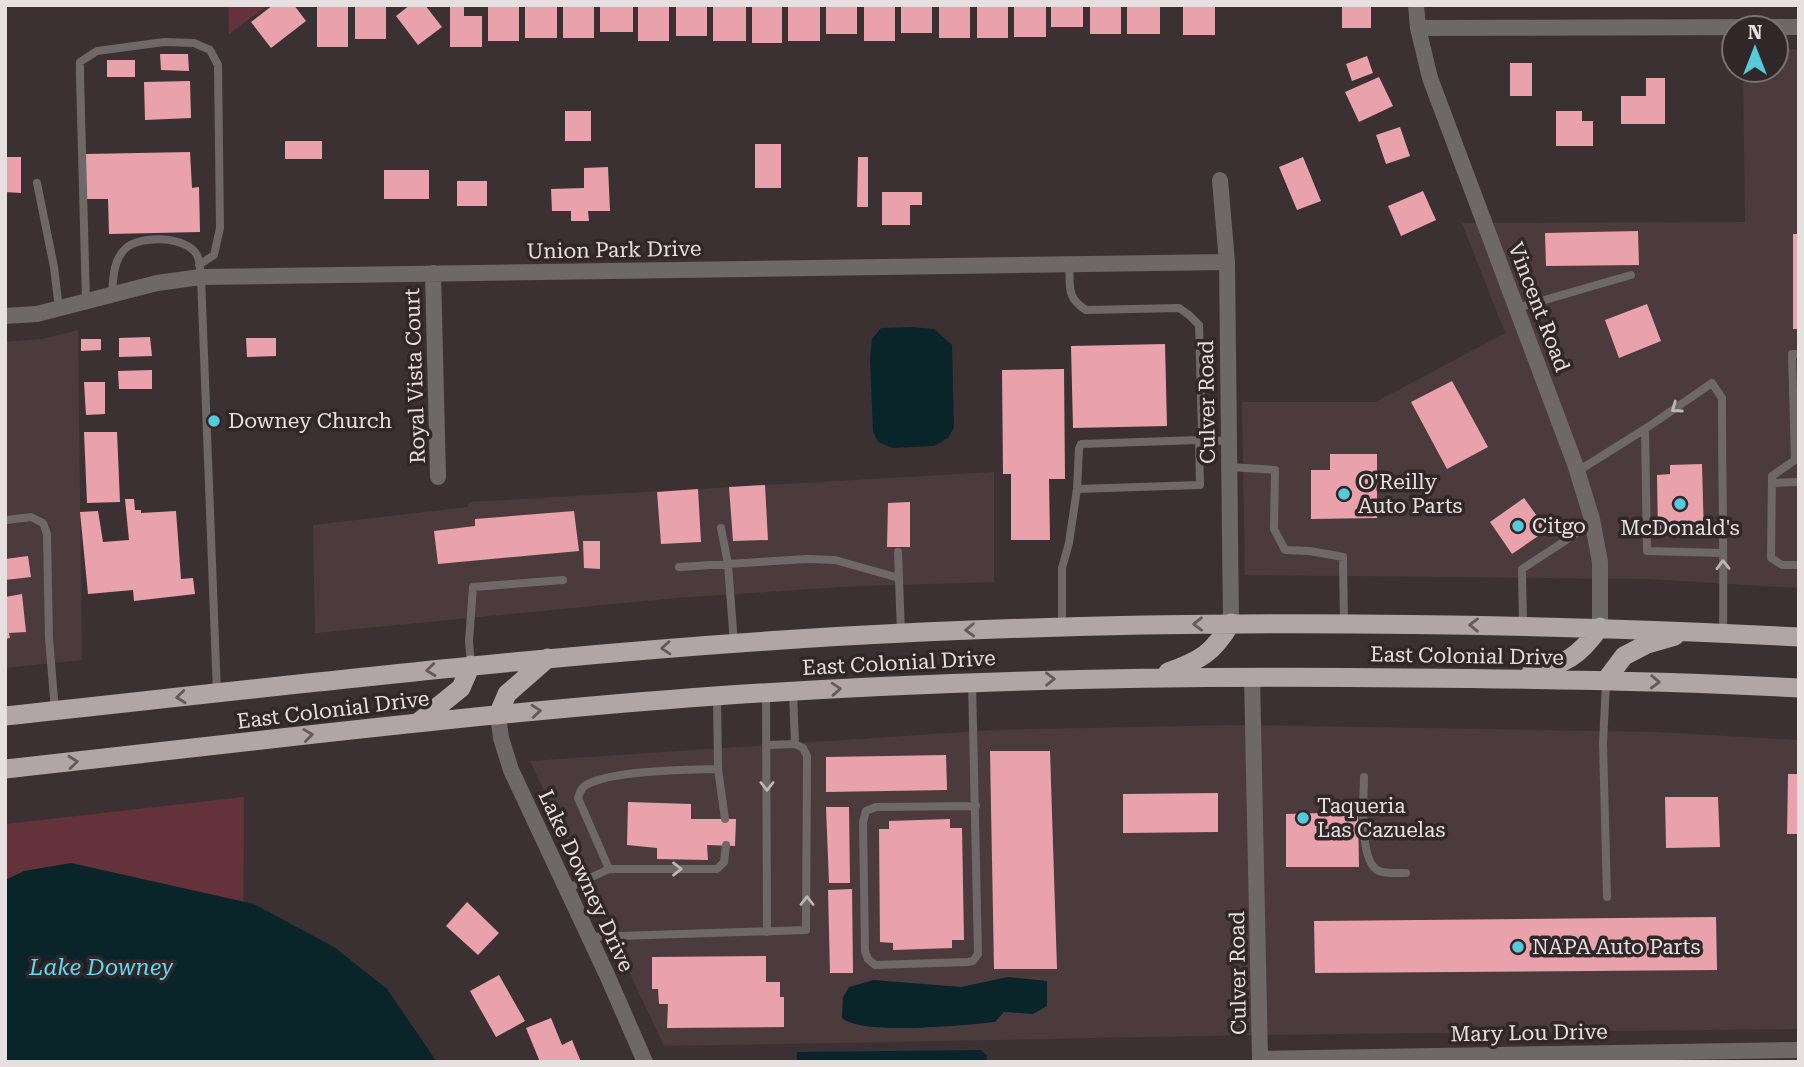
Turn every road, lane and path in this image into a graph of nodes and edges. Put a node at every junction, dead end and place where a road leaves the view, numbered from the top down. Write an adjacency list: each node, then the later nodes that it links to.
1 (1416, 5): 3 (street, Vincent Road)
2 (1799, 27): 3 (street)
3 (1418, 28): 13 (street, Vincent Road)
4 (1220, 180): 6 (street, Culver Road)
5 (37, 183): 14 (lane)
6 (1227, 262): 7 (street, Union Park Drive); 19 (street, Culver Road)
7 (1069, 264): 9 (street, Union Park Drive); 18 (lane)
8 (200, 271): 9 (street, Union Park Drive); 11 (street, Union Park Drive); 11 (lane); 12 (lane); 56 (lane)
9 (433, 273): 23 (street, Royal Vista Court)
10 (1630, 275): 13 (lane)
11 (112, 295): 12 (street, Union Park Drive)
12 (86, 302): 14 (street, Union Park Drive)
13 (1517, 308): 22 (street, Vincent Road)
14 (59, 309): 15 (street, Union Park Drive)
15 (5, 316)
16 (1799, 354): 20 (lane)
17 (1645, 429): 22 (lane); 31 (lane); 31 (lane, one-way to 17)
18 (1199, 440): 19 (lane); 26 (lane); 26 (lane)
19 (1229, 441): 21 (street, Culver Road)
20 (1797, 460): 25 (lane)
21 (1229, 467): 37 (street, Culver Road); 38 (lane)
22 (1578, 471): 27 (street, Vincent Road)
23 (438, 477)
24 (1799, 482): 25 (lane)
25 (1772, 483): 33 (lane)
26 (1077, 489): 40 (lane)
27 (1592, 519): 39 (lane); 41 (street, Vincent Road)
28 (7, 520): 59 (lane)
29 (721, 528): 32 (lane)
30 (898, 552): 35 (lane)
31 (1723, 553): 44 (lane, one-way to 31)
32 (728, 564): 34 (lane); 35 (lane); 46 (lane)
33 (1799, 565)
34 (679, 567)
35 (899, 579): 43 (lane)
36 (563, 580): 48 (lane)
37 (1231, 623): 38 (highway, East Colonial Drive); 40 (highway, East Colonial Drive, one-way to 40); 50 (highway)
38 (1345, 623): 39 (highway, East Colonial Drive, one-way to 38)
39 (1523, 625): 41 (highway, East Colonial Drive)
40 (1062, 627): 43 (highway, East Colonial Drive, one-way to 43)
41 (1600, 627): 42 (highway, East Colonial Drive); 51 (highway)
42 (1689, 631): 44 (highway, East Colonial Drive); 52 (highway)
43 (901, 633): 46 (highway, East Colonial Drive)
44 (1723, 633): 45 (highway, East Colonial Drive)
45 (1799, 637)
46 (734, 643): 47 (highway, East Colonial Drive, one-way to 47)
47 (548, 658): 48 (highway, East Colonial Drive); 60 (highway)
48 (471, 665): 56 (highway, East Colonial Drive, one-way to 56); 62 (highway)
49 (1252, 676): 50 (highway, East Colonial Drive); 51 (highway, East Colonial Drive); 78 (street, Culver Road)
50 (1154, 677): 53 (highway, East Colonial Drive, one-way to 50)
51 (1513, 679): 52 (highway, East Colonial Drive)
52 (1606, 680): 54 (highway, East Colonial Drive, one-way to 54); 74 (lane)
53 (972, 682): 55 (highway, East Colonial Drive, one-way to 53); 68 (lane)
54 (1799, 688)
55 (793, 692): 57 (highway, East Colonial Drive); 63 (lane)
56 (216, 693): 59 (highway, East Colonial Drive, one-way to 59)
57 (765, 693): 58 (highway, East Colonial Drive); 64 (lane)
58 (716, 696): 60 (highway, East Colonial Drive, one-way to 58); 66 (lane)
59 (55, 711): 61 (highway, East Colonial Drive)
60 (498, 715): 62 (highway, East Colonial Drive); 73 (street, Lake Downey Drive)
61 (5, 716)
62 (419, 722): 65 (highway, East Colonial Drive, one-way to 62)
63 (796, 744): 64 (lane); 75 (lane, one-way to 63)
64 (766, 745): 75 (lane, one-way to 75)
65 (5, 769)
66 (718, 769): 69 (lane); 71 (lane)
67 (1364, 777): 72 (lane)
68 (976, 806): 68 (lane)
69 (725, 819)
70 (726, 845): 71 (lane, one-way to 70)
71 (609, 869): 73 (lane)
72 (1406, 873)
73 (567, 889): 76 (street, Lake Downey Drive)
74 (1607, 897)
75 (767, 932): 76 (lane)
76 (589, 937): 79 (street, Lake Downey Drive)
77 (1799, 1050): 78 (street, Mary Lou Drive)
78 (1261, 1059)
79 (645, 1062)

